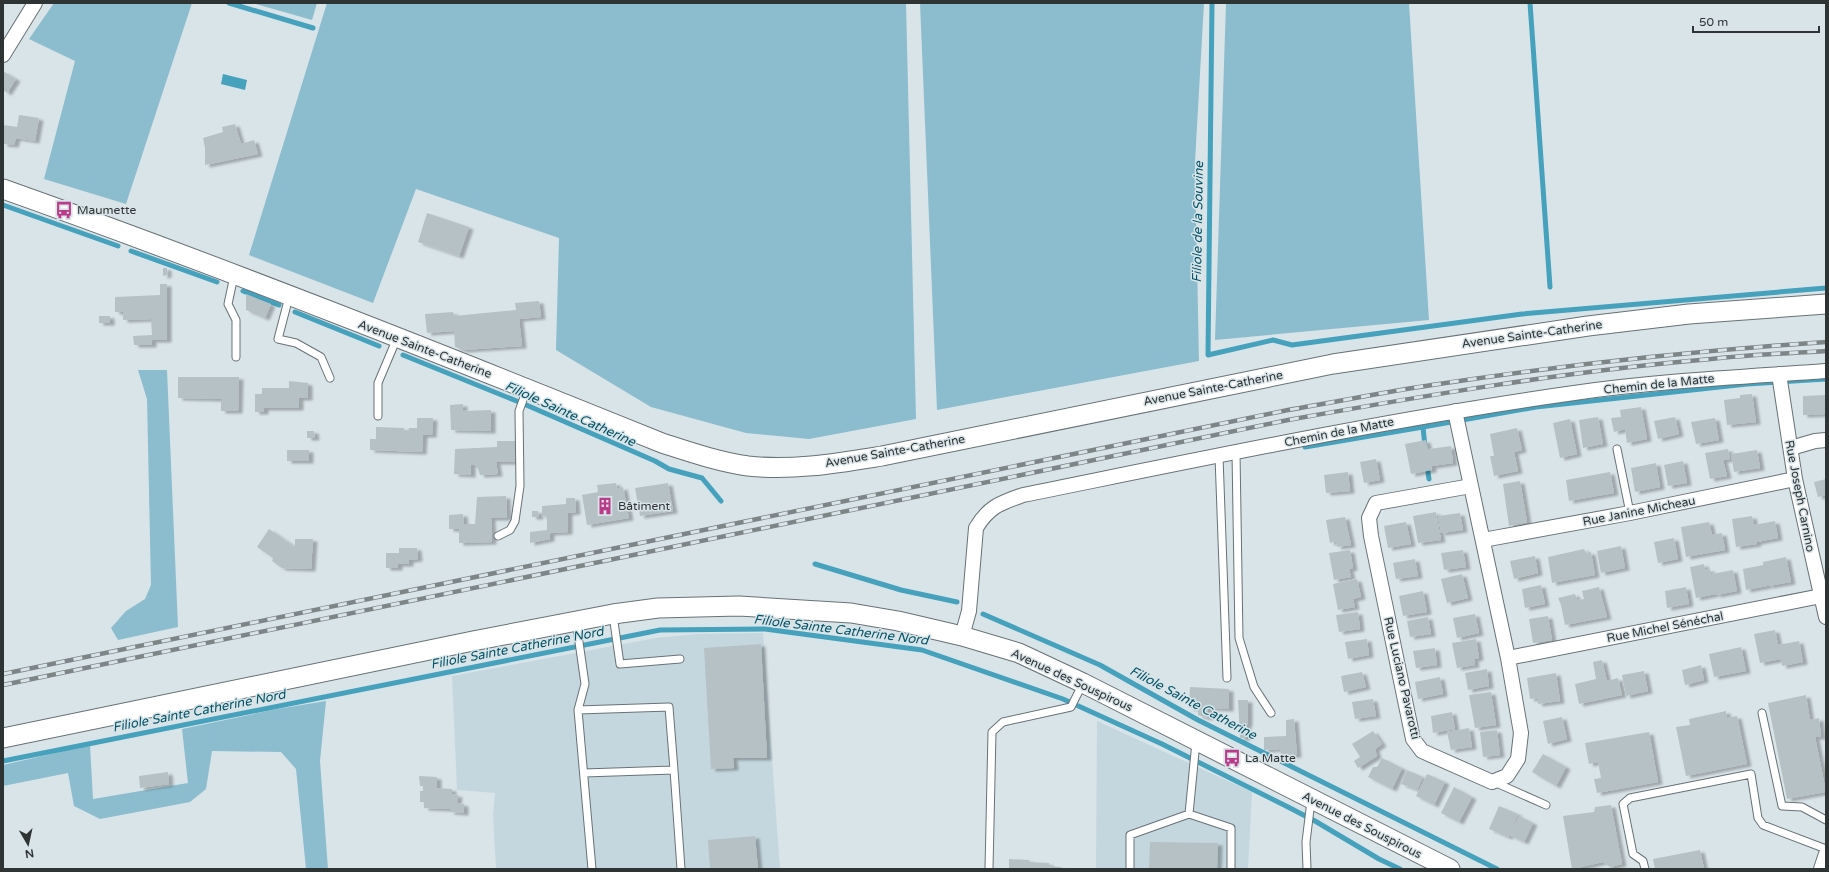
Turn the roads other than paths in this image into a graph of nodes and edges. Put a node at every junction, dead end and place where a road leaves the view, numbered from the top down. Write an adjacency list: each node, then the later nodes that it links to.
1 (35, 3): 2 (street)
2 (3, 55)
3 (3, 189): 4 (main road, Avenue Sainte-Catherine)
4 (234, 274): 5 (main road, Avenue Sainte-Catherine); 8 (lane)
5 (290, 296): 7 (main road, Avenue Sainte-Catherine); 11 (lane)
6 (1826, 304): 12 (main road, Avenue Sainte-Catherine)
7 (398, 338): 12 (main road, Avenue Sainte-Catherine); 14 (lane)
8 (236, 358)
9 (1826, 371): 10 (street, Chemin de la Matte)
10 (1779, 374): 13 (street, Chemin de la Matte); 16 (street, Rue Joseph Carnino)
11 (330, 378)
12 (525, 393): 23 (lane)
13 (1455, 411): 18 (street, Chemin de la Matte); 21 (street)
14 (378, 416)
15 (1826, 440): 16 (street)
16 (1790, 448): 20 (street, Rue Joseph Carnino)
17 (1617, 450): 22 (lane)
18 (1236, 453): 19 (street, Chemin de la Matte); 35 (lane)
19 (1219, 456): 29 (street, Chemin de la Matte); 32 (lane)
20 (1795, 479): 22 (street, Rue Janine Micheau); 25 (street, Rue Joseph Carnino)
21 (1471, 486): 24 (street); 41 (street, Rue Luciano Pavarotti)
22 (1630, 513): 24 (street, Rue Janine Micheau)
23 (498, 536)
24 (1483, 540): 30 (street)
25 (1821, 596): 27 (street, Rue Joseph Carnino); 30 (street, Rue Michel Sénéchal)
26 (613, 614): 28 (main road, Avenue des Souspirous); 29 (main road, Avenue des Souspirous); 31 (lane)
27 (1826, 617)
28 (576, 621): 34 (lane); 37 (main road, Avenue des Souspirous)
29 (962, 636): 33 (main road, Avenue des Souspirous)
30 (1508, 658): 41 (street)
31 (680, 659)
32 (1227, 678)
33 (1083, 683): 38 (main road, Avenue des Souspirous); 50 (lane)
34 (578, 710): 39 (lane); 40 (lane)
35 (1271, 713)
36 (1762, 713): 45 (lane)
37 (3, 738)
38 (1196, 740): 42 (main road, Avenue des Souspirous); 44 (lane)
39 (674, 770): 40 (lane); 49 (lane)
40 (584, 773): 48 (lane)
41 (1492, 782): 43 (lane)
42 (1312, 799): 53 (lane); 54 (main road, Avenue des Souspirous)
43 (1546, 805)
44 (1189, 814): 51 (lane); 52 (lane)
45 (1826, 820)
46 (1826, 849): 55 (lane)
47 (1826, 854): 56 (street)
48 (592, 869)
49 (681, 869)
50 (989, 869)
51 (1130, 869)
52 (1231, 869)
53 (1307, 869)
54 (1450, 869)
55 (1645, 869)
56 (1821, 869)

